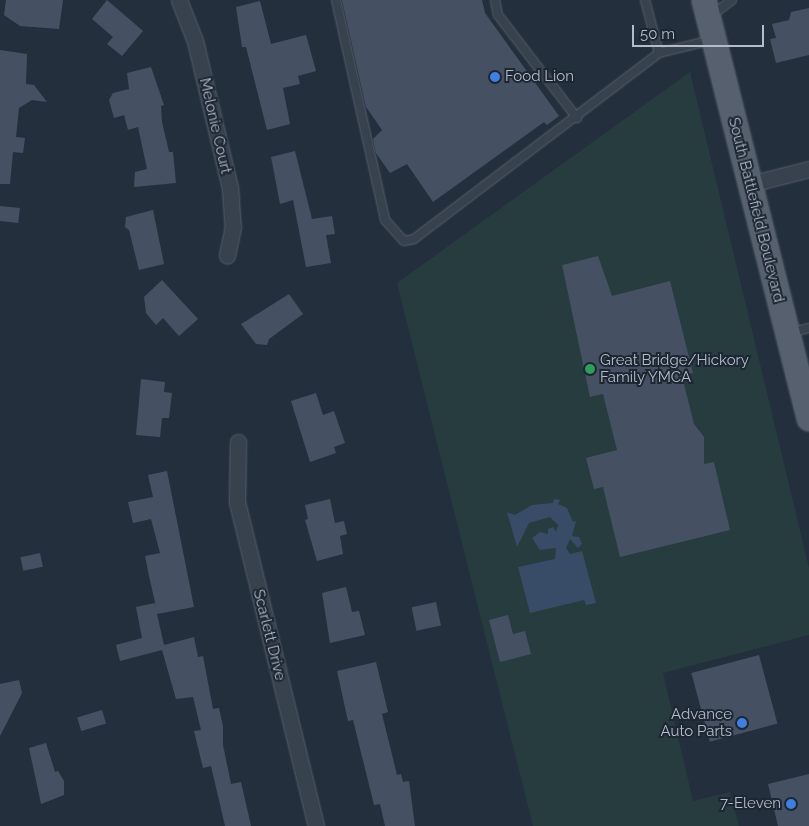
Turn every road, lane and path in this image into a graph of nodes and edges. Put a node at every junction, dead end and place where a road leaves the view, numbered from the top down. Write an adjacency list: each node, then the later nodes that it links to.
1 (179, 0): 11 (street, Melonie Court)
2 (336, 0): 8 (lane)
3 (494, 0): 8 (lane)
4 (645, 0): 7 (lane)
5 (732, 0): 6 (lane)
6 (709, 19): 7 (lane); 10 (main road, South Battlefield Boulevard)
7 (659, 53): 8 (lane)
8 (577, 118)
9 (809, 169): 10 (street)
10 (750, 184): 12 (main road, South Battlefield Boulevard)
11 (227, 255)
12 (798, 330): 13 (main road, South Battlefield Boulevard)
13 (809, 419)
14 (238, 442): 15 (street, Scarlett Drive)
15 (316, 826)

